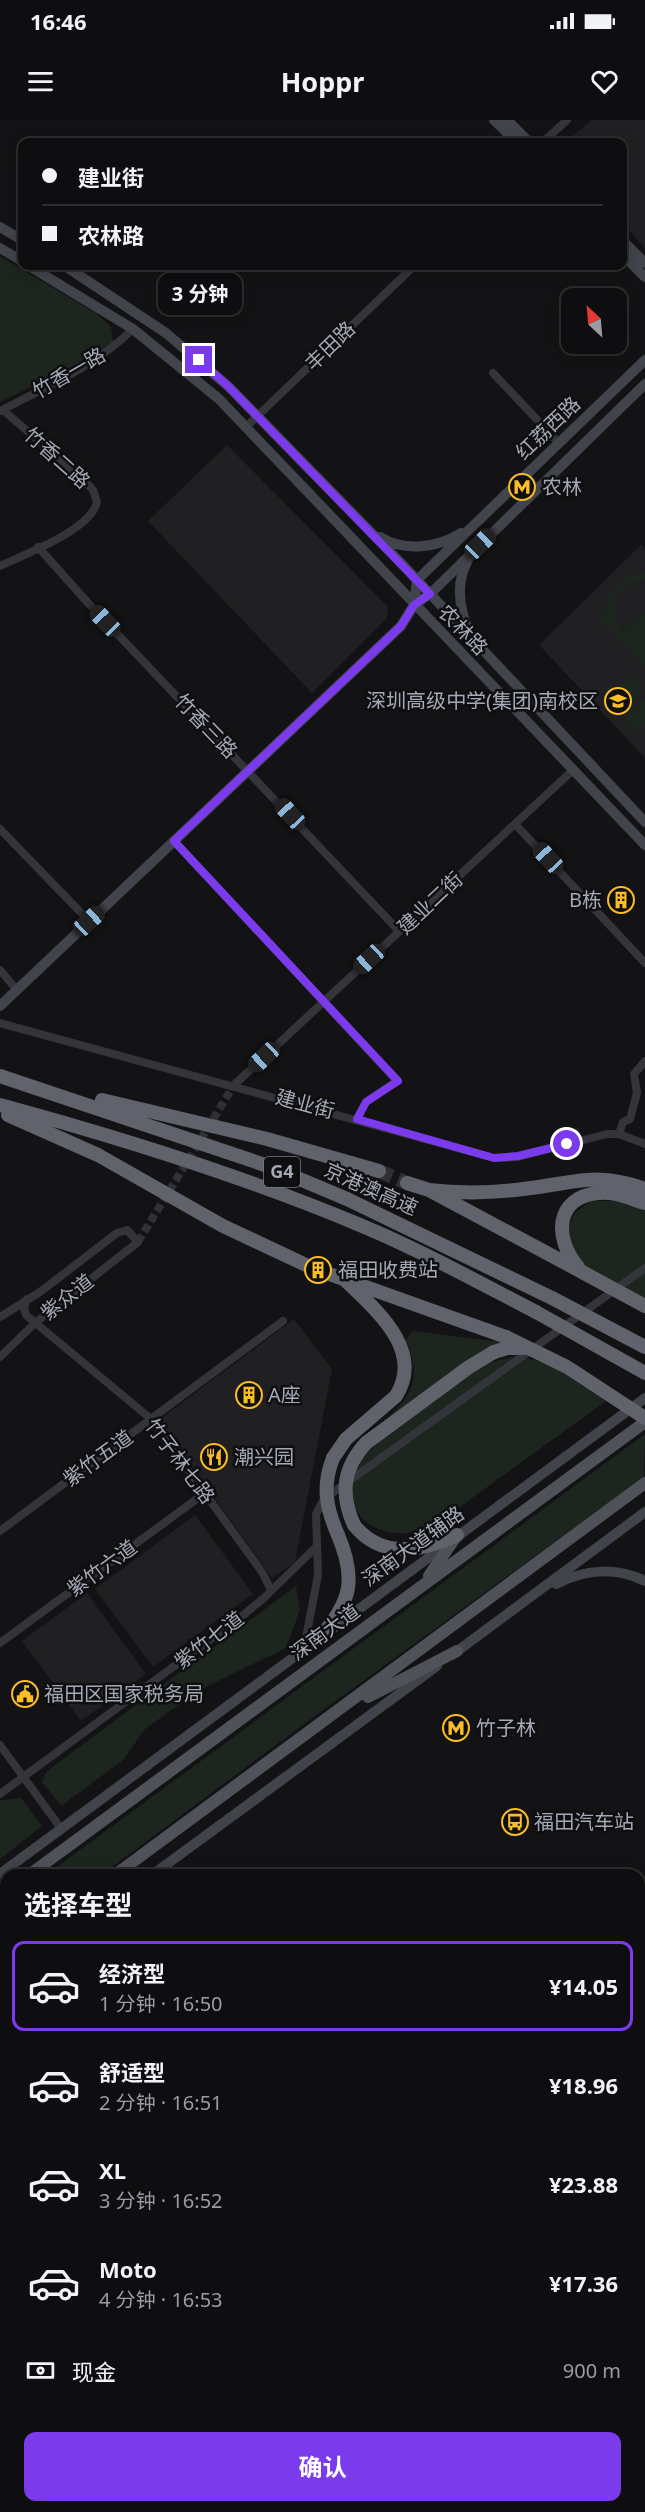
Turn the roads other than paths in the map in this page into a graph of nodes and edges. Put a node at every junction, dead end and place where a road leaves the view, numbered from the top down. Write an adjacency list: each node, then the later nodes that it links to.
1 (494, 120): 4 (main road)
2 (507, 120): 5 (main road)
3 (567, 120): 6 (street)
4 (512, 138)
5 (525, 138)
6 (547, 138)
7 (0, 227): 8 (main road)
8 (18, 238)
9 (627, 245): 13 (main road)
10 (0, 248): 11 (main road)
11 (18, 259)
12 (627, 259): 17 (main road)
13 (645, 263)
14 (36, 270): 18 (main road, 农林路)
15 (71, 270): 23 (main road, 农林路)
16 (410, 270): 23 (street, 丰田路)
17 (645, 277)
18 (133, 329): 22 (street, 竹香一路); 24 (main road, 农林路)
19 (645, 360): 25 (main road, 红荔西路)
20 (493, 373): 25 (street)
21 (645, 384): 28 (main road, 红荔西路)
22 (1, 410): 29 (street, 竹香二路)
23 (257, 416): 24 (street, 丰田路); 27 (main road, 农林路)
24 (246, 427): 33 (main road, 农林路)
25 (559, 442): 26 (main road, 红荔西路)
26 (474, 525): 27 (main road); 31 (main road, 红荔西路)
27 (368, 530): 31 (main road, 农林路)
28 (480, 544): 32 (main road, 红荔西路); 34 (main road)
29 (38, 547): 30 (street, 竹香二路); 35 (street, 竹香三路)
30 (0, 566)
31 (417, 580): 32 (main road, 农林路); 33 (main road, 红荔西路)
32 (430, 594): 33 (main road, 红荔西路); 34 (main road, 农林路)
33 (414, 605): 35 (main road, 红荔西路); 36 (main road, 农林路)
34 (475, 642): 37 (main road, 农林路)
35 (249, 770): 40 (main road, 红荔西路); 43 (street, 竹香三路)
36 (573, 770): 38 (street, 建业二街); 41 (main road, 农林路)
37 (645, 822)
38 (515, 824): 43 (street, 建业二街); 44 (street)
39 (0, 829): 42 (street)
40 (174, 841): 42 (main road, 红荔西路); 47 (street)
41 (645, 845)
42 (89, 921): 46 (main road, 红荔西路)
43 (399, 931): 47 (street, 建业二街)
44 (645, 963)
45 (0, 970): 46 (street)
46 (17, 990): 48 (main road, 红荔西路)
47 (323, 1001): 52 (street, 建业二街); 55 (street)
48 (0, 1006)
49 (0, 1023): 52 (street, 建业街)
50 (645, 1061): 56 (street)
51 (1, 1076): 58 (highway); 71 (highway, 京港澳高速 / G4, bridge)
52 (234, 1085): 55 (street, 建业街)
53 (0, 1105): 74 (highway, 京港澳高速 / G4, bridge)
54 (0, 1112): 63 (highway)
55 (357, 1119): 56 (street, 建业街)
56 (620, 1134): 57 (street, 建业街)
57 (645, 1144)
58 (379, 1171)
59 (407, 1183): 61 (highway)
60 (645, 1189): 61 (highway)
61 (429, 1190): 65 (highway)
62 (645, 1203): 65 (highway)
63 (306, 1265)
64 (645, 1268): 84 (street)
65 (584, 1273): 67 (highway, bridge)
66 (27, 1299): 68 (street); 70 (street); 70 (street, 紫众道)
67 (645, 1306)
68 (0, 1317)
69 (283, 1321): 77 (street, 紫竹五道)
70 (35, 1323): 73 (street, 紫众道); 77 (street, 竹子林七路)
71 (645, 1347)
72 (540, 1352): 76 (highway, bridge); 83 (highway, bridge); 89 (highway, bridge)
73 (0, 1357)
74 (645, 1372)
75 (645, 1398): 83 (main road, 深南大道辅路)
76 (645, 1418)
77 (152, 1419): 80 (street, 竹子林七路); 82 (street, 紫竹五道)
78 (645, 1422): 86 (main road, 深南大道)
79 (645, 1484): 93 (main road)
80 (205, 1493): 87 (street, 竹子林七路); 90 (street, 紫竹六道)
81 (645, 1512): 88 (main road)
82 (0, 1531)
83 (457, 1535): 86 (main road); 89 (main road, 深南大道辅路)
84 (316, 1547): 87 (street, 紫竹七道); 91 (street)
85 (645, 1581): 88 (main road)
86 (418, 1588): 99 (main road, 深南大道)
87 (271, 1590): 95 (street, 紫竹七道)
88 (534, 1594): 92 (main road)
89 (321, 1636): 91 (main road, 深南大道辅路)
90 (0, 1643)
91 (304, 1648): 97 (main road, 深南大道辅路)
92 (457, 1651): 93 (main road); 101 (main road)
93 (333, 1716): 100 (main road)
94 (0, 1745): 95 (street)
95 (23, 1776): 96 (street, 紫竹七道); 97 (street)
96 (0, 1794)
97 (60, 1827): 98 (main road, 深南大道辅路)
98 (6, 1869)
99 (37, 1869)
100 (123, 1869)
101 (160, 1869)

